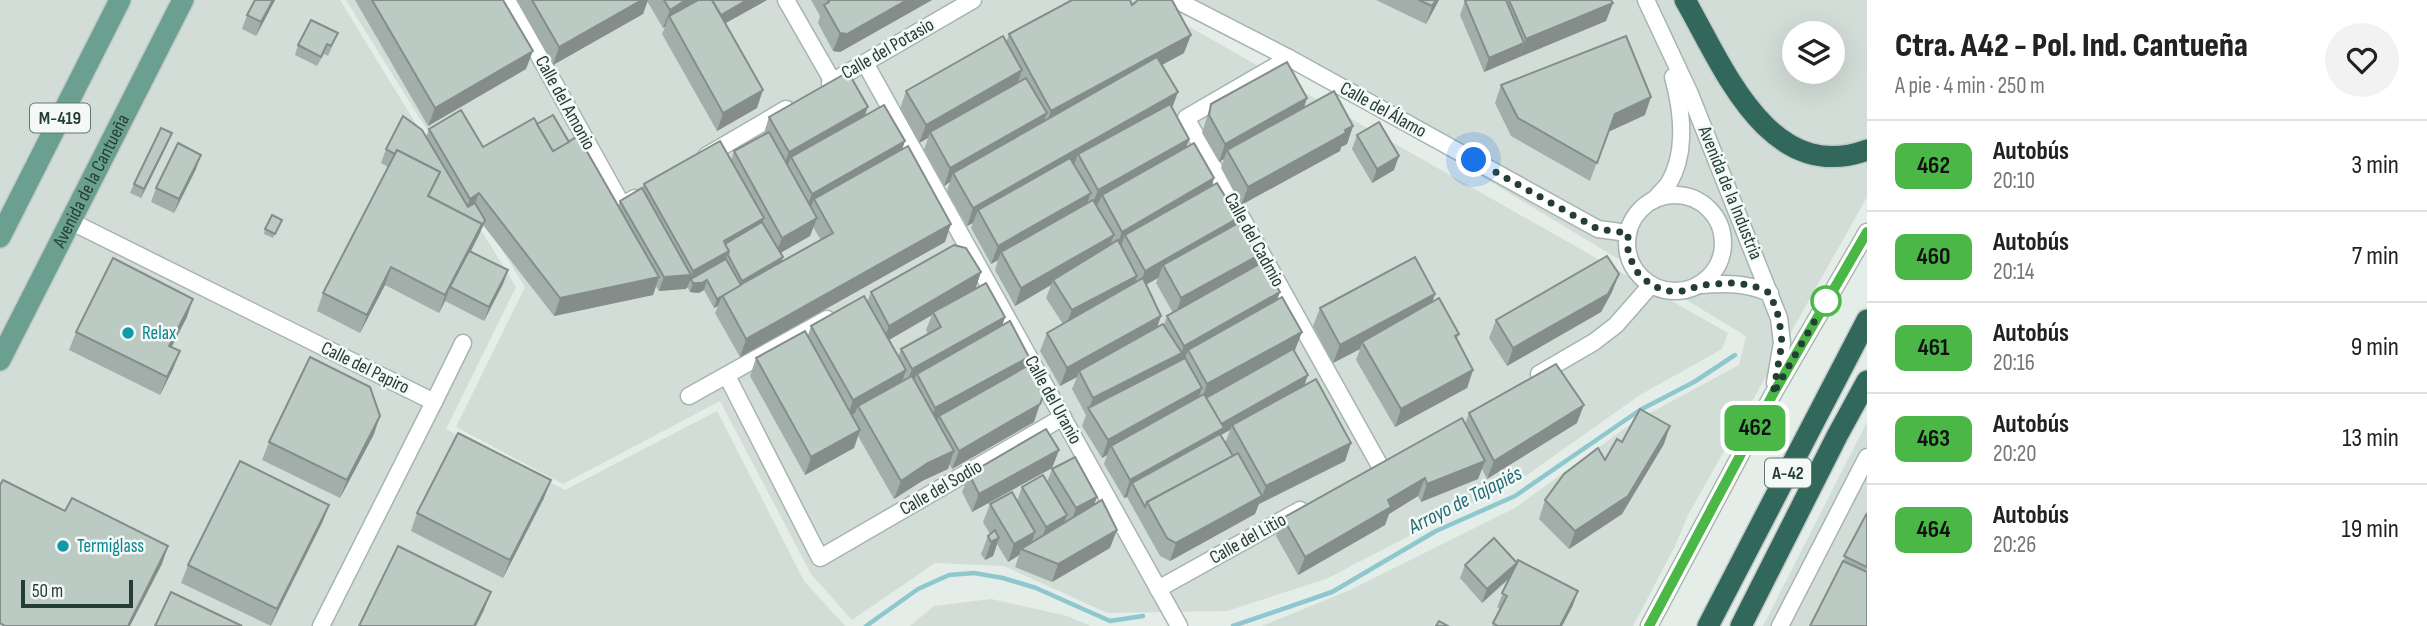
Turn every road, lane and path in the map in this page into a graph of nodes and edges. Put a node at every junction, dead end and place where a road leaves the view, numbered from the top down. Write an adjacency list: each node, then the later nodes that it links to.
1 (120, 0): 20 (main road, M-419)
2 (183, 0): 17 (main road, Avenida de la Cantueña / M-419)
3 (508, 0): 15 (street, Calle del Amonio)
4 (786, 0): 11 (street, Calle del Potasio)
5 (972, 0): 11 (street, Calle del Potasio)
6 (1176, 0): 10 (street, Calle del Álamo)
7 (1646, 0): 9 (street, Avenida de la Industria)
8 (1685, 0): 13 (highway)
9 (1662, 38): 16 (street); 23 (street, Avenida de la Industria)
10 (1289, 58): 19 (street, Calle del Álamo); 35 (street, Calle del Cadmio)
11 (865, 63): 34 (street, Calle del Uranio)
12 (798, 102): 14 (street)
13 (1867, 150)
14 (692, 164)
15 (646, 191)
16 (1654, 200): 19 (street); 22 (street)
17 (72, 222): 27 (main road, Avenida de la Cantueña / M-419); 33 (street, Calle del Papiro)
18 (1867, 232): 31 (street)
19 (1628, 233): 21 (street)
20 (0, 237)
21 (1651, 285): 22 (street); 30 (street)
22 (1701, 285): 23 (street)
23 (1770, 293): 31 (street, Avenida de la Industria)
24 (841, 312): 28 (street)
25 (1867, 320): 42 (highway, A-42)
26 (463, 343): 33 (street)
27 (0, 360)
28 (727, 376): 32 (street); 34 (street, Calle del Sodio)
29 (1867, 381): 43 (highway, A-42)
30 (1525, 382)
31 (1773, 394): 41 (street)
32 (689, 396)
33 (434, 402): 39 (street, Calle del Papiro)
34 (1063, 417): 38 (street, Calle del Uranio)
35 (1397, 456)
36 (1867, 457): 44 (street)
37 (1310, 505): 38 (street, Calle del Litio)
38 (1158, 589): 40 (street, Calle del Uranio)
39 (321, 626)
40 (1180, 626)
41 (1649, 626)
42 (1709, 626)
43 (1741, 626)
44 (1780, 626)

